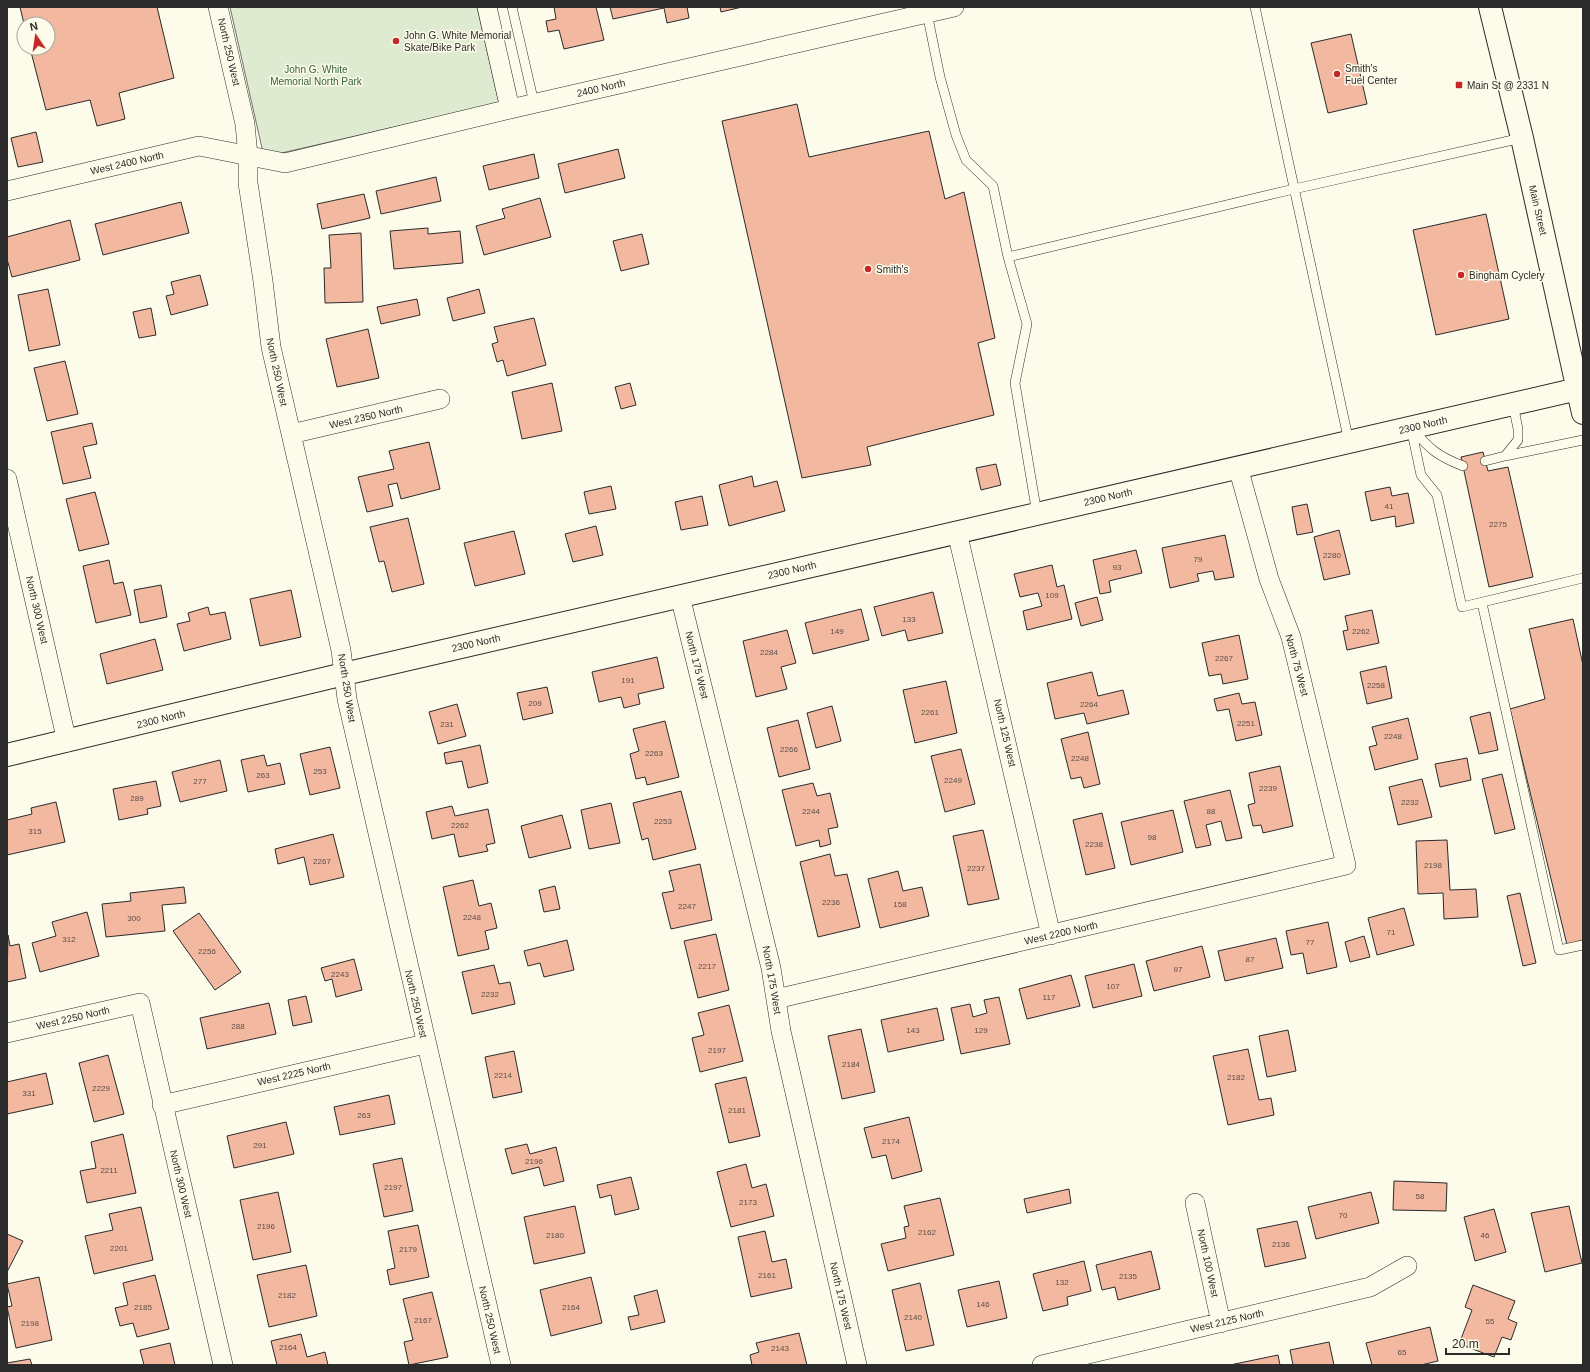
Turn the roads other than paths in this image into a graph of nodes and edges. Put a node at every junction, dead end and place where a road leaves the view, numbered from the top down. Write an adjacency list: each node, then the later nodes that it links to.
1 (218, 7): 11 (street, North 250 West)
2 (487, 7): 9 (street)
3 (512, 7): 8 (lane)
4 (954, 7): 7 (street, 2400 North)
5 (1255, 7): 12 (lane)
6 (1490, 7): 10 (street, Main Street)
7 (927, 13): 8 (street, 2400 North); 14 (lane)
8 (534, 103): 9 (street, 2400 North)
9 (510, 109): 11 (street, 2400 North)
10 (1522, 138): 12 (lane); 15 (street, Main Street)
11 (248, 156): 13 (street, West 2400 North); 20 (street, North 250 West)
12 (1294, 189): 14 (lane); 22 (lane)
13 (7, 191)
14 (1008, 257): 28 (lane)
15 (1578, 388): 17 (street, 2300 North); 18 (street, Main Street)
16 (440, 399): 20 (street, West 2350 North)
17 (1513, 404): 19 (street, 2300 North); 23 (lane)
18 (1583, 413)
19 (1411, 428): 22 (street, 2300 North); 25 (lane); 32 (lane)
20 (291, 434): 33 (street, North 250 West)
21 (1583, 440): 23 (lane)
22 (1349, 442): 26 (street, 2300 North)
23 (1505, 456): 24 (lane)
24 (1486, 461)
25 (1463, 466)
26 (1238, 467): 28 (street, 2300 North); 36 (street, North 75 West)
27 (7, 479): 34 (street, North 300 West)
28 (1037, 514): 29 (street, 2300 North)
29 (957, 532): 31 (street, 2300 North); 37 (street, North 125 West)
30 (1583, 578): 32 (lane)
31 (680, 596): 33 (street, 2300 North); 39 (street, North 175 West)
32 (1482, 603): 38 (lane)
33 (344, 674): 34 (street, 2300 North); 42 (street, North 250 West)
34 (67, 742): 35 (street, 2300 North)
35 (7, 755)
36 (1346, 865): 37 (street, West 2200 North)
37 (1051, 935): 39 (street, West 2200 North)
38 (1583, 945)
39 (776, 999): 49 (street, North 175 West)
40 (140, 1002): 41 (street, West 2250 North); 43 (street, North 300 West)
41 (7, 1033)
42 (425, 1044): 43 (street, West 2225 North); 48 (street, North 250 West)
43 (162, 1105): 47 (street, North 300 West)
44 (1195, 1203): 46 (street, North 100 West)
45 (1407, 1266): 46 (street, West 2125 North)
46 (1221, 1323): 50 (street, West 2125 North)
47 (223, 1365)
48 (500, 1365)
49 (857, 1365)
50 (1042, 1365)

